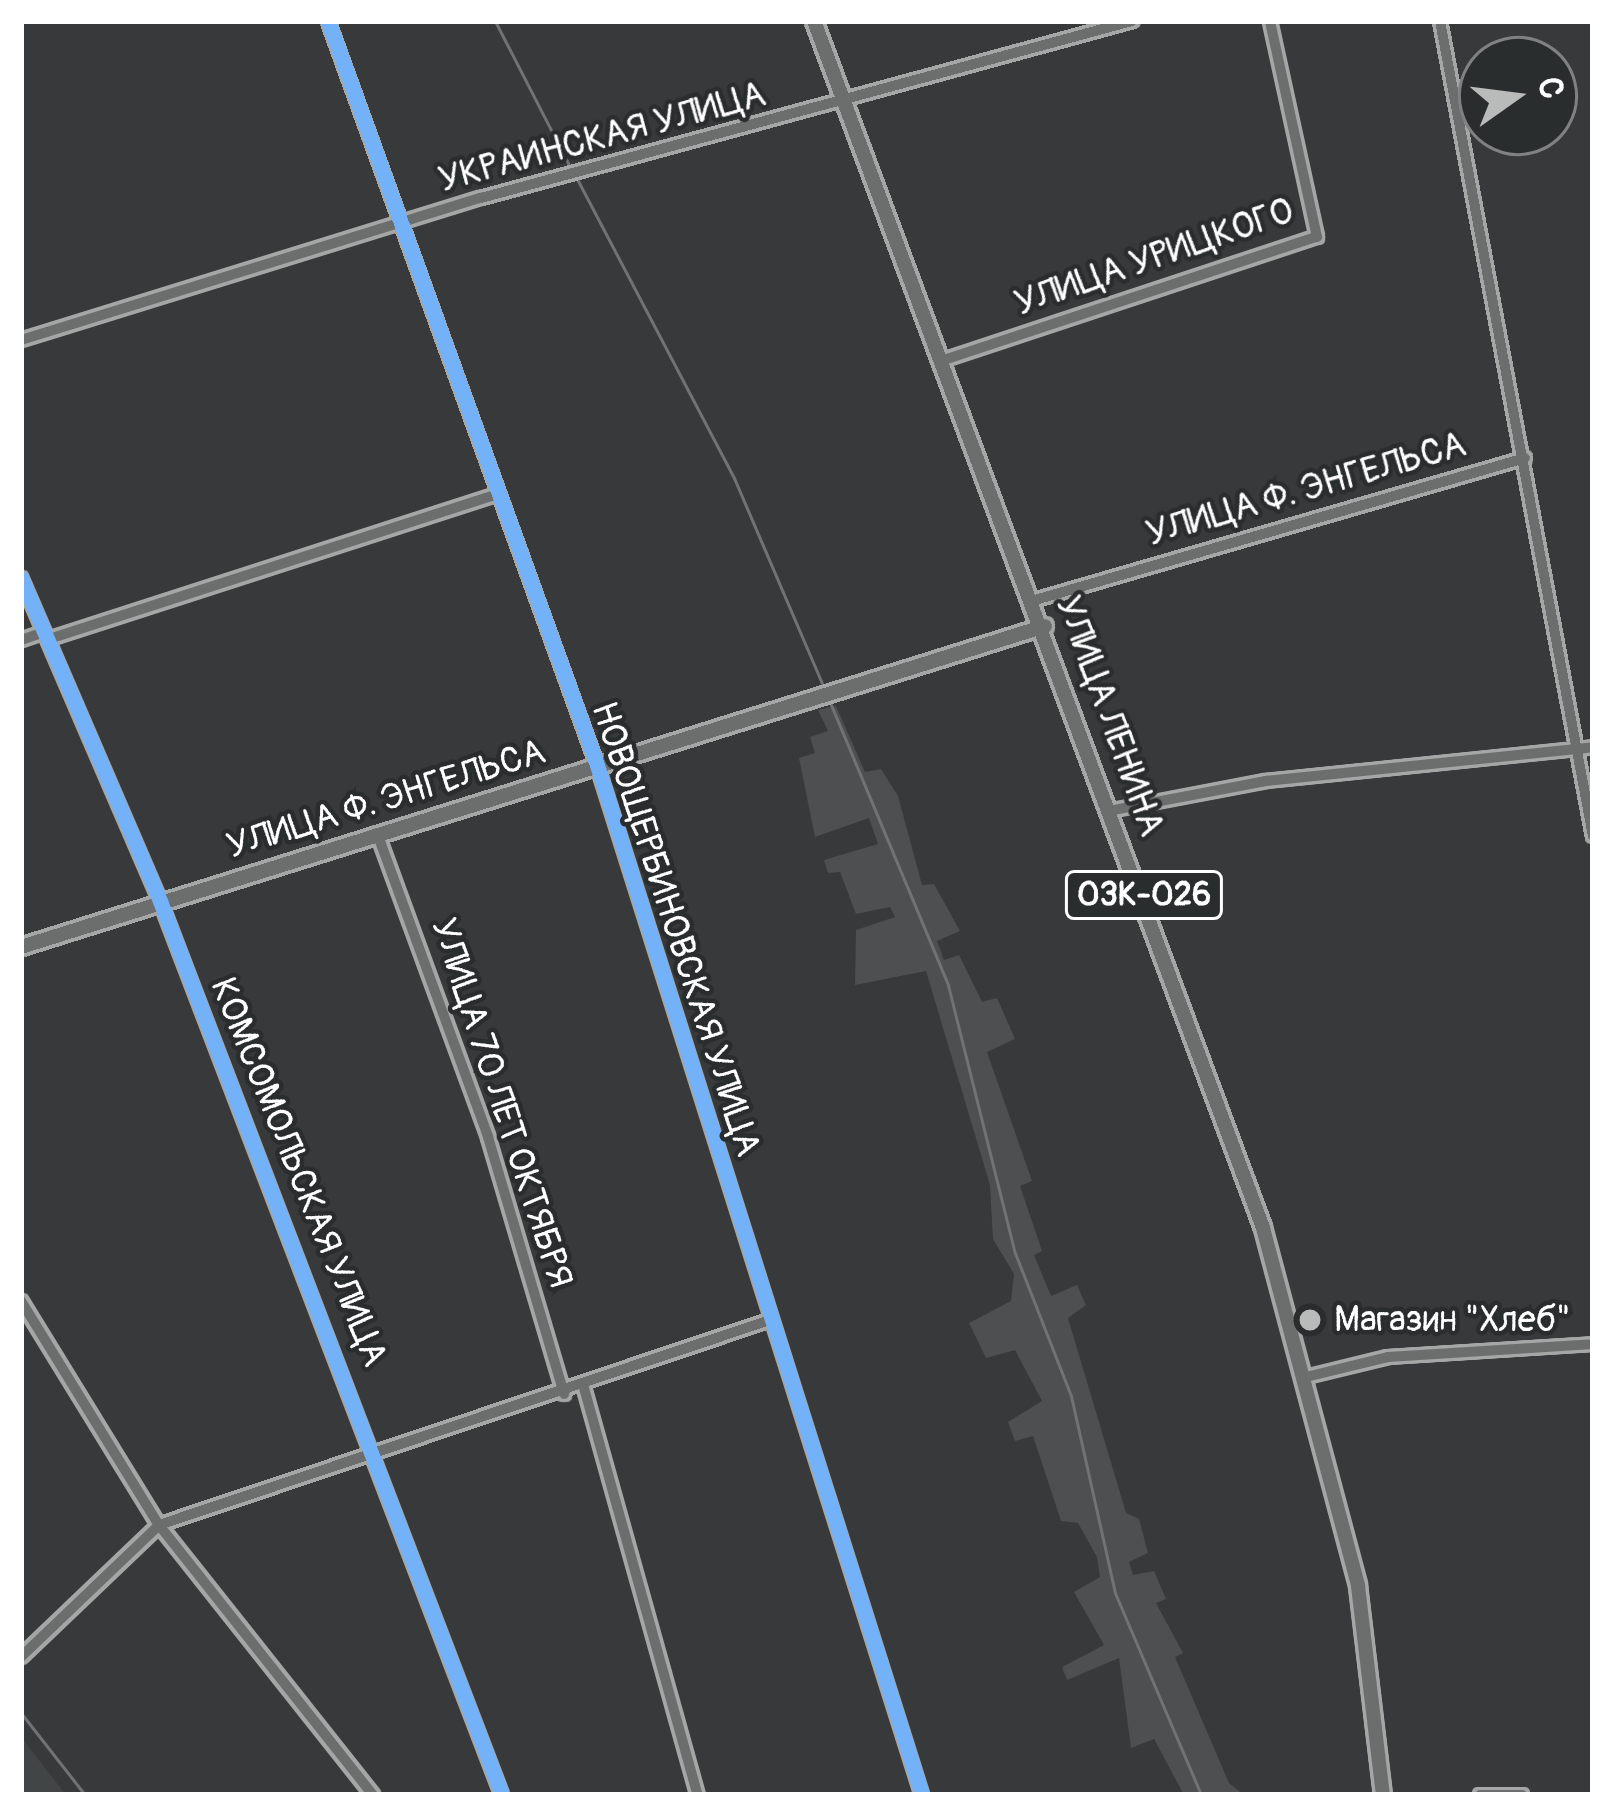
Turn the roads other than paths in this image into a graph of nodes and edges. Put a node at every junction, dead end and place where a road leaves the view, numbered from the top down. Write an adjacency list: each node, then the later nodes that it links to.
1 (328, 21): 7 (street, НОВОЩЕРБИНОВСКАЯ УЛИЦА)
2 (814, 21): 6 (main road, УЛИЦА ЛЕНИНА / 03К-026)
3 (1132, 21): 6 (street, УКРАИНСКАЯ УЛИЦА)
4 (1270, 21): 9 (street, УЛИЦА УРИЦКОГО)
5 (1440, 21): 10 (street)
6 (845, 102): 7 (street, УКРАИНСКАЯ УЛИЦА); 9 (main road, УЛИЦА ЛЕНИНА / 03К-026)
7 (398, 225): 8 (street, УКРАИНСКАЯ УЛИЦА); 11 (street, НОВОЩЕРБИНОВСКАЯ УЛИЦА)
8 (21, 340)
9 (941, 361): 13 (main road, УЛИЦА ЛЕНИНА / 03К-026)
10 (1525, 458): 13 (street, УЛИЦА Ф. ЭНГЕЛЬСА); 18 (street)
11 (496, 495): 15 (street); 19 (street, НОВОЩЕРБИНОВСКАЯ УЛИЦА)
12 (21, 578): 15 (street, КОМСОМОЛЬСКАЯ УЛИЦА)
13 (1035, 600): 14 (main road, УЛИЦА ЛЕНИНА / 03К-026)
14 (1045, 626): 19 (main road, УЛИЦА Ф. ЭНГЕЛЬСА); 20 (main road, УЛИЦА ЛЕНИНА / 03К-026)
15 (46, 636): 16 (street); 23 (street, КОМСОМОЛЬСКАЯ УЛИЦА)
16 (21, 640)
17 (1593, 747): 18 (street)
18 (1577, 749): 20 (street); 22 (street)
19 (597, 766): 21 (main road, УЛИЦА Ф. ЭНГЕЛЬСА); 26 (street, НОВОЩЕРБИНОВСКАЯ УЛИЦА)
20 (1114, 810): 28 (main road, УЛИЦА ЛЕНИНА / 03К-026)
21 (377, 832): 23 (main road, УЛИЦА Ф. ЭНГЕЛЬСА); 30 (street, УЛИЦА 70 ЛЕТ ОКТЯБРЯ)
22 (1593, 836)
23 (160, 901): 24 (main road, УЛИЦА Ф. ЭНГЕЛЬСА); 31 (street, КОМСОМОЛЬСКАЯ УЛИЦА)
24 (21, 947)
25 (21, 1300): 32 (street)
26 (767, 1321): 29 (street); 37 (street, НОВОЩЕРБИНОВСКАЯ УЛИЦА)
27 (1593, 1344): 28 (street)
28 (1306, 1377): 38 (main road, УЛИЦА ЛЕНИНА / 03К-026)
29 (584, 1388): 30 (street); 36 (street)
30 (564, 1394): 31 (street)
31 (378, 1455): 32 (street); 35 (street, КОМСОМОЛЬСКАЯ УЛИЦА)
32 (159, 1525): 33 (street); 34 (street)
33 (21, 1657)
34 (374, 1795)
35 (502, 1795)
36 (698, 1795)
37 (922, 1795)
38 (1383, 1795)
39 (1480, 1795): 40 (street)
40 (1522, 1795)

